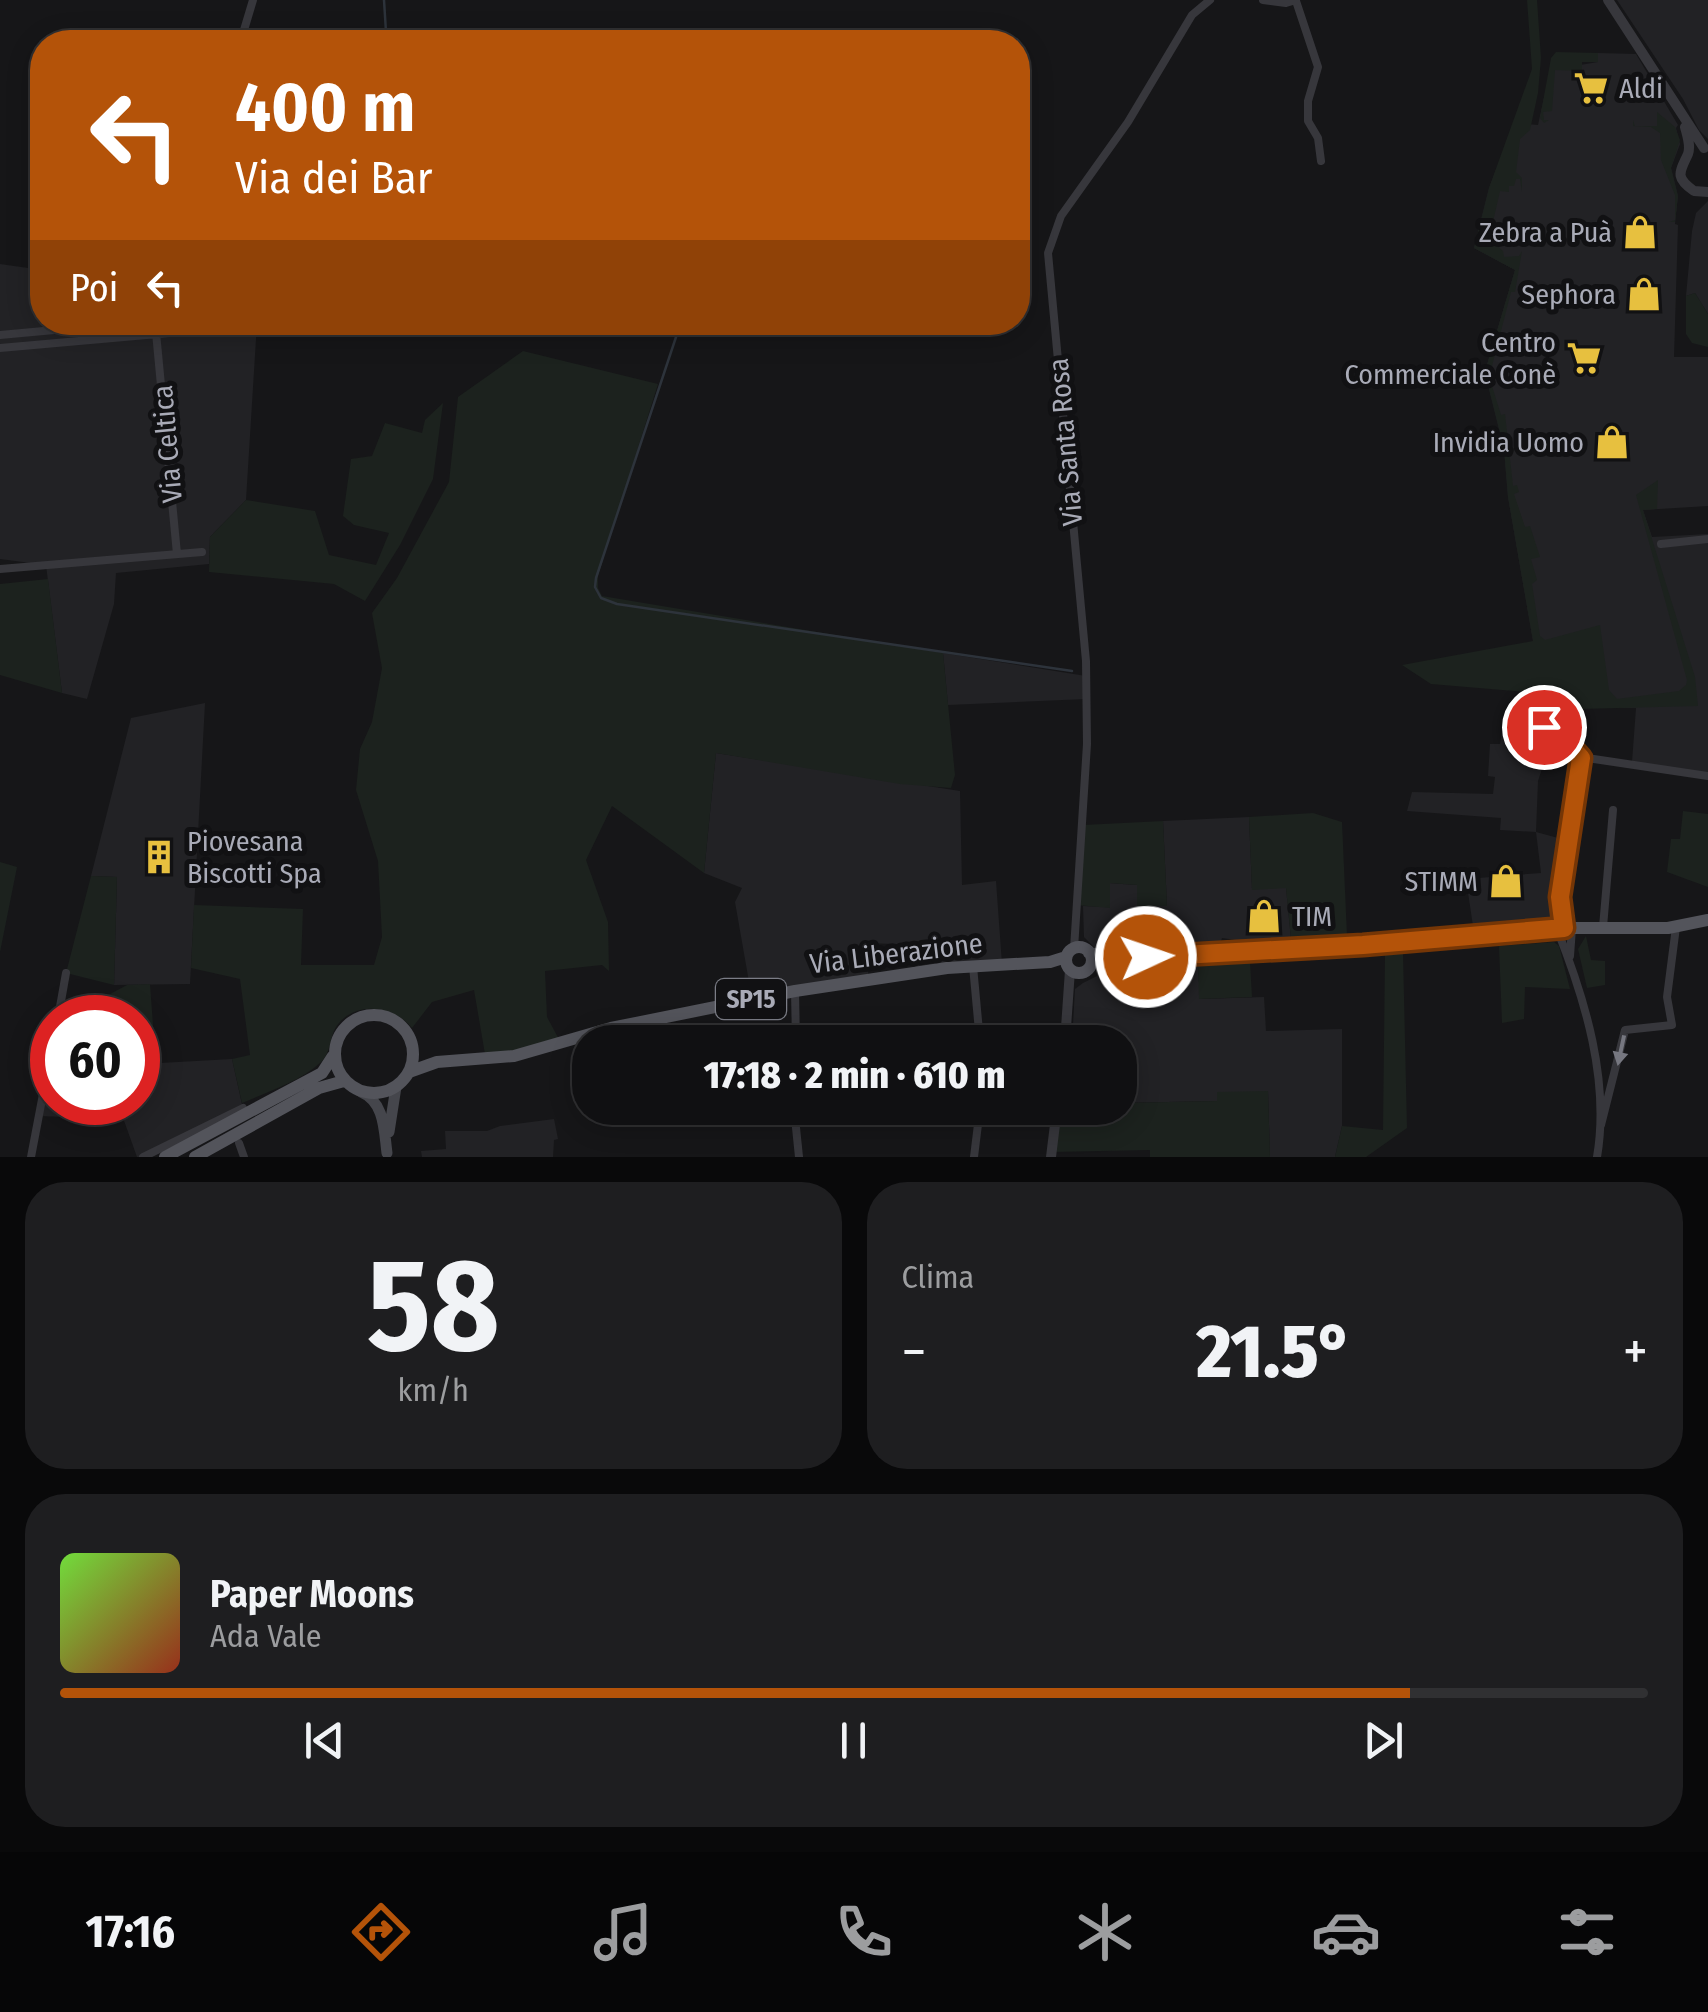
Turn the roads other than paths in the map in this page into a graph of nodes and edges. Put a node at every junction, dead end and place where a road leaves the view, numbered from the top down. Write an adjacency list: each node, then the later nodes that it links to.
1 (253, 0): 6 (street)
2 (1210, 0): 31 (street, Via Santa Rosa)
3 (1263, 0): 4 (street)
4 (1296, 0): 10 (street)
5 (1608, 0): 7 (street)
6 (244, 30)
7 (1682, 116): 8 (street); 9 (street)
8 (1706, 149): 9 (street)
9 (1688, 154): 11 (street)
10 (1321, 161)
11 (1708, 192)
12 (30, 332): 13 (street)
13 (1, 335): 16 (street)
14 (145, 335): 16 (street)
15 (156, 335): 20 (street, Via Celtica)
16 (1, 348)
17 (1708, 539): 18 (street)
18 (1661, 544)
19 (202, 552): 20 (street)
20 (177, 554): 21 (street)
21 (0, 569)
22 (1544, 727): 23 (street)
23 (1581, 758): 24 (street); 26 (street)
24 (1708, 776)
25 (1614, 810): 30 (street)
26 (1560, 897): 29 (street); 29 (street)
27 (1708, 920): 28 (main road, SP15)
28 (1676, 927): 30 (main road, SP15); 56 (street, one-way to 56)
29 (1561, 928): 30 (main road, SP15); 31 (main road, SP15); 32 (street); 32 (street)
30 (1603, 928)
31 (1074, 962): 33 (main road, Via Liberazione / SP15); 42 (street)
32 (1569, 965): 56 (street)
33 (974, 966): 35 (main road, Via Liberazione / SP15); 41 (street)
34 (66, 973): 36 (street)
35 (795, 991): 37 (main road, Via Liberazione / SP15); 40 (street)
36 (62, 995)
37 (650, 1021): 38 (main road, Via Liberazione / SP15); 39 (street)
38 (637, 1025)
39 (651, 1025)
40 (796, 1025)
41 (979, 1025)
42 (1067, 1025)
43 (572, 1043): 46 (main road, Via Liberazione / SP15)
44 (412, 1044): 45 (main road, SP15); 46 (main road, Via Liberazione / SP15); 47 (main road)
45 (334, 1054): 48 (main road); 51 (main road, SP15)
46 (454, 1060): 47 (main road, Via Liberazione / SP15)
47 (409, 1072): 49 (main road)
48 (344, 1080): 50 (main road); 62 (main road)
49 (396, 1087): 50 (main road); 58 (main road)
50 (361, 1092): 58 (main road)
51 (285, 1094): 60 (street); 61 (main road, SP15)
52 (37, 1125): 59 (street)
53 (795, 1125): 64 (street)
54 (978, 1125): 65 (street)
55 (1054, 1125): 66 (street)
56 (1601, 1125): 67 (street)
57 (239, 1143): 63 (street)
58 (387, 1155)
59 (31, 1157)
60 (143, 1157)
61 (165, 1157)
62 (194, 1157)
63 (244, 1157)
64 (798, 1157)
65 (974, 1157)
66 (1051, 1157)
67 (1598, 1157)

